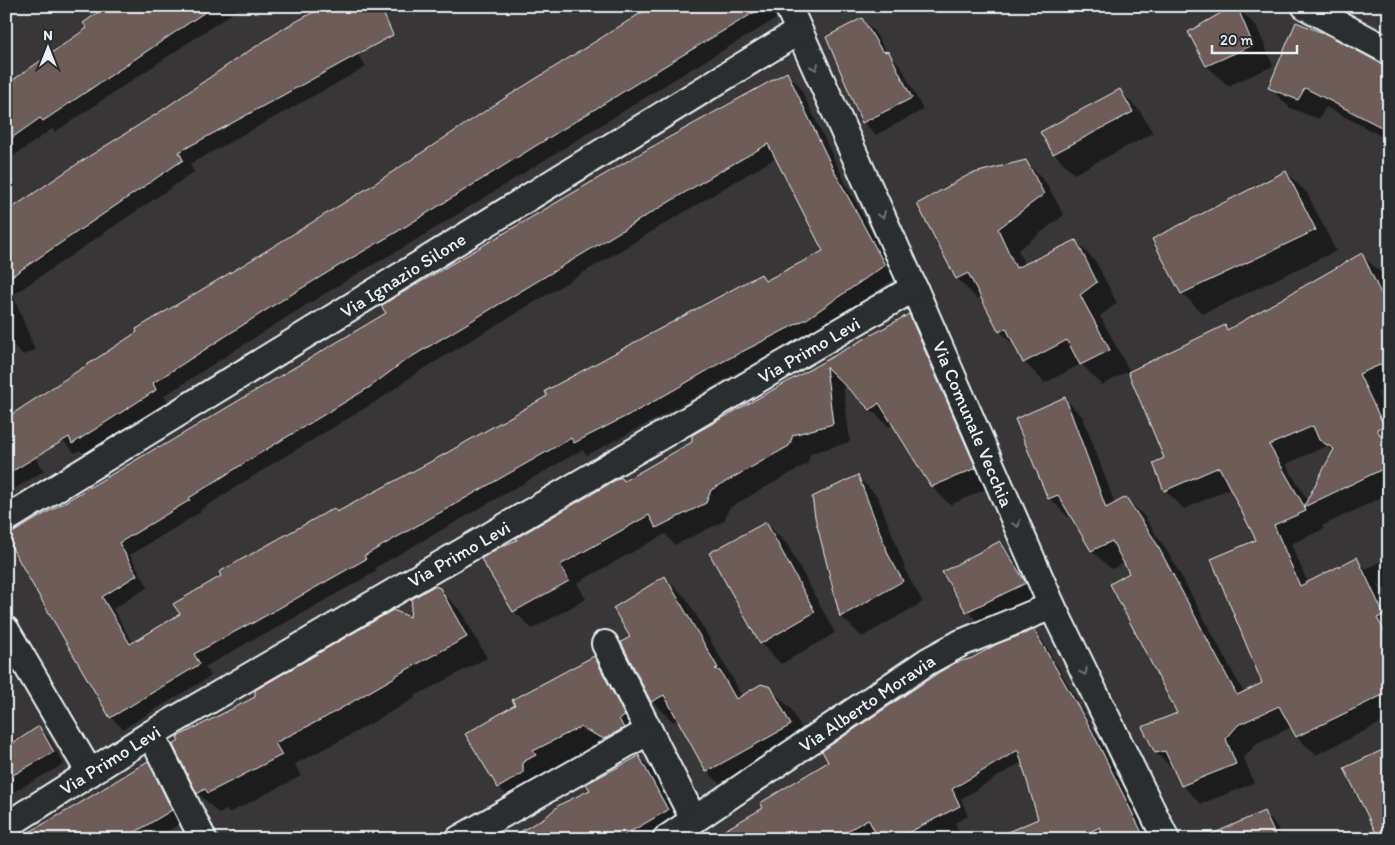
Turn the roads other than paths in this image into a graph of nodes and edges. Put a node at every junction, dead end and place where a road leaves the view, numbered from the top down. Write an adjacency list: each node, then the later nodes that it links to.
1 (788, 6): 3 (street, Via Comunale Vecchia)
2 (1305, 6): 4 (street)
3 (799, 31): 5 (street, Via Comunale Vecchia, one-way to 5); 6 (street, Via Ignazio Silone)
4 (1389, 50)
5 (914, 288): 7 (street, Via Comunale Vecchia, one-way to 7); 11 (street, Via Primo Levi)
6 (6, 519)
7 (1052, 606): 13 (street, Via Alberto Moravia); 18 (street, Via Comunale Vecchia, one-way to 18)
8 (6, 630): 12 (street)
9 (605, 644): 10 (street)
10 (649, 731): 13 (street); 16 (street)
11 (151, 734): 12 (street, Via Primo Levi); 15 (street)
12 (90, 773): 14 (street, Via Primo Levi)
13 (694, 820): 17 (street, Via Alberto Moravia)
14 (6, 826)
15 (203, 839)
16 (459, 839)
17 (666, 839)
18 (1166, 839)

